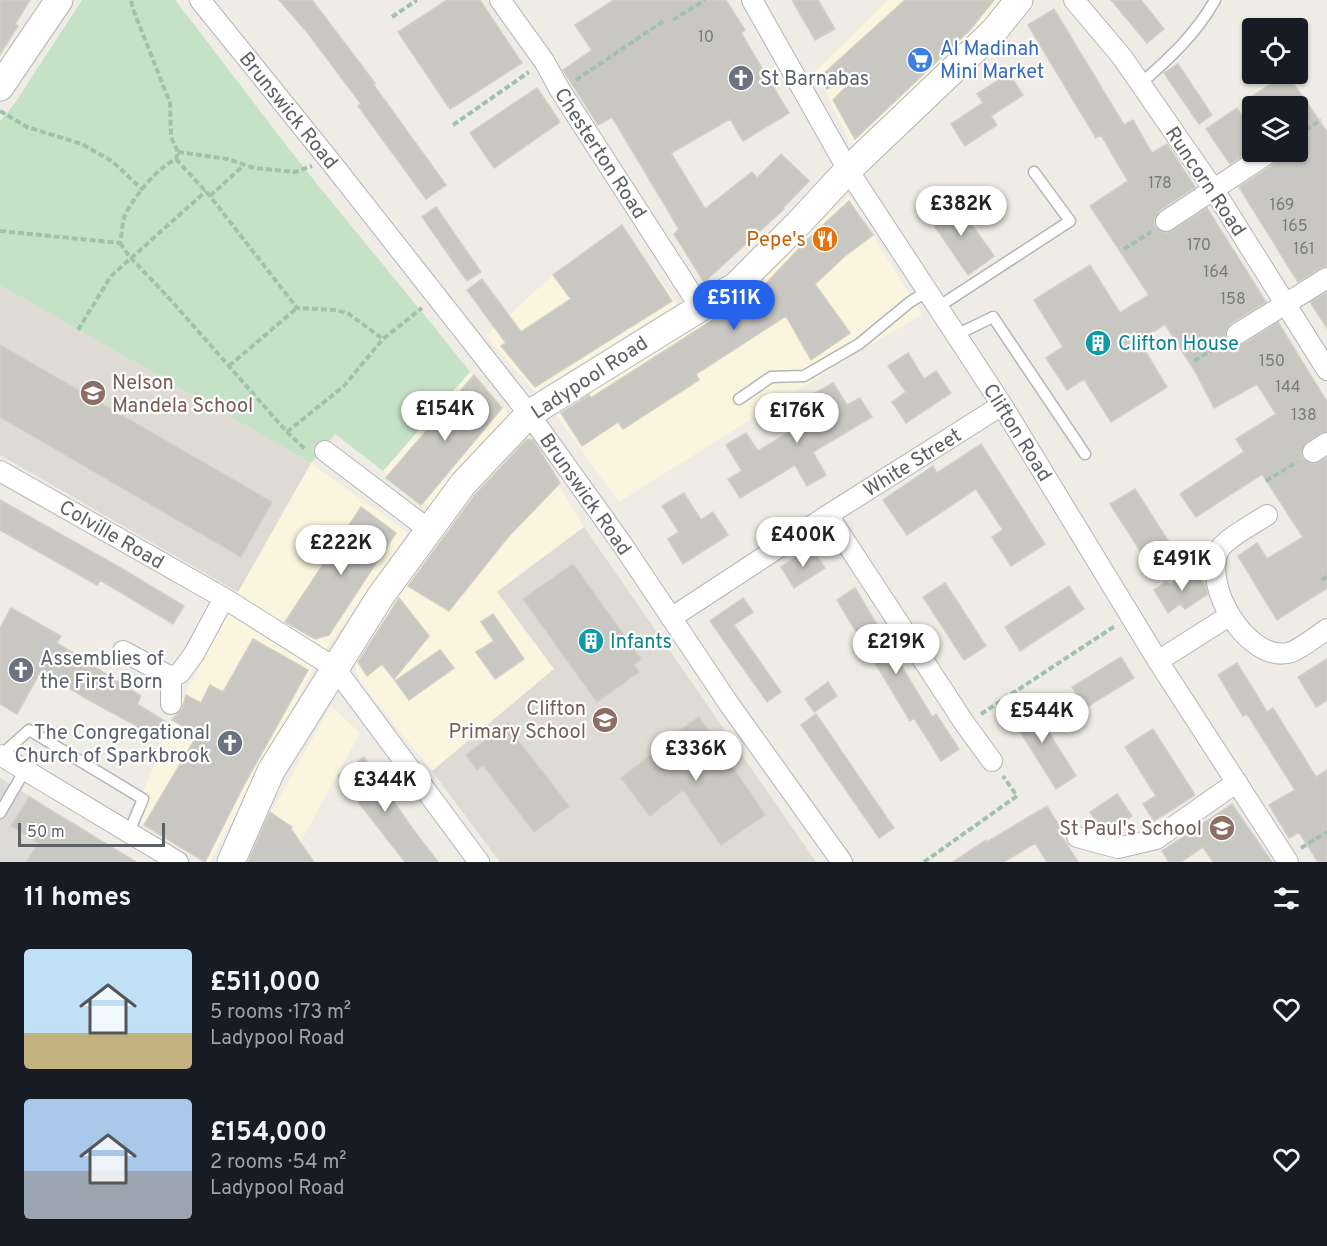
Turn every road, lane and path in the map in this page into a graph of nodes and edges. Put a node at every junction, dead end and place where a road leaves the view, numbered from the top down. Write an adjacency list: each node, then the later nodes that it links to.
1 (59, 0): 16 (street)
2 (131, 0): 22 (path)
3 (200, 0): 24 (street, Brunswick Road)
4 (417, 0): 11 (path)
5 (500, 0): 14 (street, Chesterton Road)
6 (705, 0): 13 (path)
7 (752, 0): 27 (street, Clifton Road)
8 (1019, 0): 27 (street, Ladypool Road)
9 (1074, 0): 15 (street, Runcorn Road)
10 (1215, 0): 15 (lane)
11 (392, 17)
12 (666, 20): 17 (path)
13 (673, 20)
14 (544, 61): 17 (street, Chesterton Road); 20 (path)
15 (1140, 84): 30 (street, Runcorn Road)
16 (0, 87)
17 (560, 90): 42 (street, Chesterton Road)
18 (0, 111): 29 (path)
19 (1321, 120): 21 (path)
20 (453, 126)
21 (1308, 128)
22 (178, 152): 23 (path); 26 (path)
23 (176, 159): 29 (path); 31 (path)
24 (330, 161): 26 (path); 39 (street, Brunswick Road)
25 (1255, 162): 30 (street)
26 (244, 165): 32 (path)
27 (848, 170): 40 (street, Clifton Road); 42 (street, Ladypool Road)
28 (1034, 172): 40 (lane)
29 (143, 190): 35 (path)
30 (1214, 190): 33 (street); 41 (street, Runcorn Road)
31 (206, 191): 32 (path); 37 (path)
32 (210, 196): 43 (path)
33 (1166, 222): 36 (path)
34 (0, 231): 35 (path)
35 (120, 243): 37 (path)
36 (1125, 249)
37 (130, 257): 44 (path); 49 (path)
38 (1327, 278): 41 (street)
39 (437, 296): 47 (path); 53 (street, Brunswick Road)
40 (933, 299): 46 (street, Clifton Road); 51 (lane)
41 (1286, 305): 45 (street); 50 (street, Runcorn Road)
42 (700, 307): 53 (street, Ladypool Road)
43 (297, 308): 47 (path); 49 (path)
44 (78, 330)
45 (1238, 334): 48 (path)
46 (956, 336): 52 (street, Clifton Road); 57 (lane)
47 (383, 339): 54 (path)
48 (1194, 361)
49 (229, 366): 54 (path)
50 (1327, 370)
51 (739, 399)
52 (1002, 405): 60 (street, White Street); 66 (street, Clifton Road)
53 (530, 414): 62 (street, Ladypool Road); 68 (street, Brunswick Road)
54 (287, 432): 56 (path)
55 (1320, 447): 59 (path)
56 (325, 451): 62 (street)
57 (1085, 454)
58 (0, 471): 65 (street, Colville Road)
59 (1266, 481)
60 (828, 515): 68 (street, White Street); 75 (street)
61 (1267, 515): 67 (street)
62 (428, 530): 72 (street, Ladypool Road)
63 (1327, 576): 64 (path)
64 (1322, 580)
65 (224, 598): 72 (street, Colville Road); 73 (street)
66 (1131, 615): 71 (street, Clifton Road); 75 (path)
67 (1229, 616): 69 (street); 71 (street)
68 (671, 618): 89 (street, Brunswick Road)
69 (1327, 629)
70 (123, 651): 73 (street)
71 (1158, 661): 79 (street, Clifton Road)
72 (335, 668): 87 (street, Ladypool Road); 88 (street)
73 (171, 677): 74 (street)
74 (171, 704)
75 (965, 724): 77 (street)
76 (0, 756): 78 (street); 81 (lane)
77 (992, 761): 90 (path)
78 (25, 770): 80 (lane); 81 (street)
79 (1237, 782): 84 (street); 85 (street, Clifton Road)
80 (0, 813)
81 (129, 832): 86 (street)
82 (1327, 832): 85 (path)
83 (1077, 837): 84 (street)
84 (1115, 855)
85 (1287, 860)
86 (178, 862)
87 (231, 862)
88 (479, 862)
89 (842, 862)
90 (924, 862)

